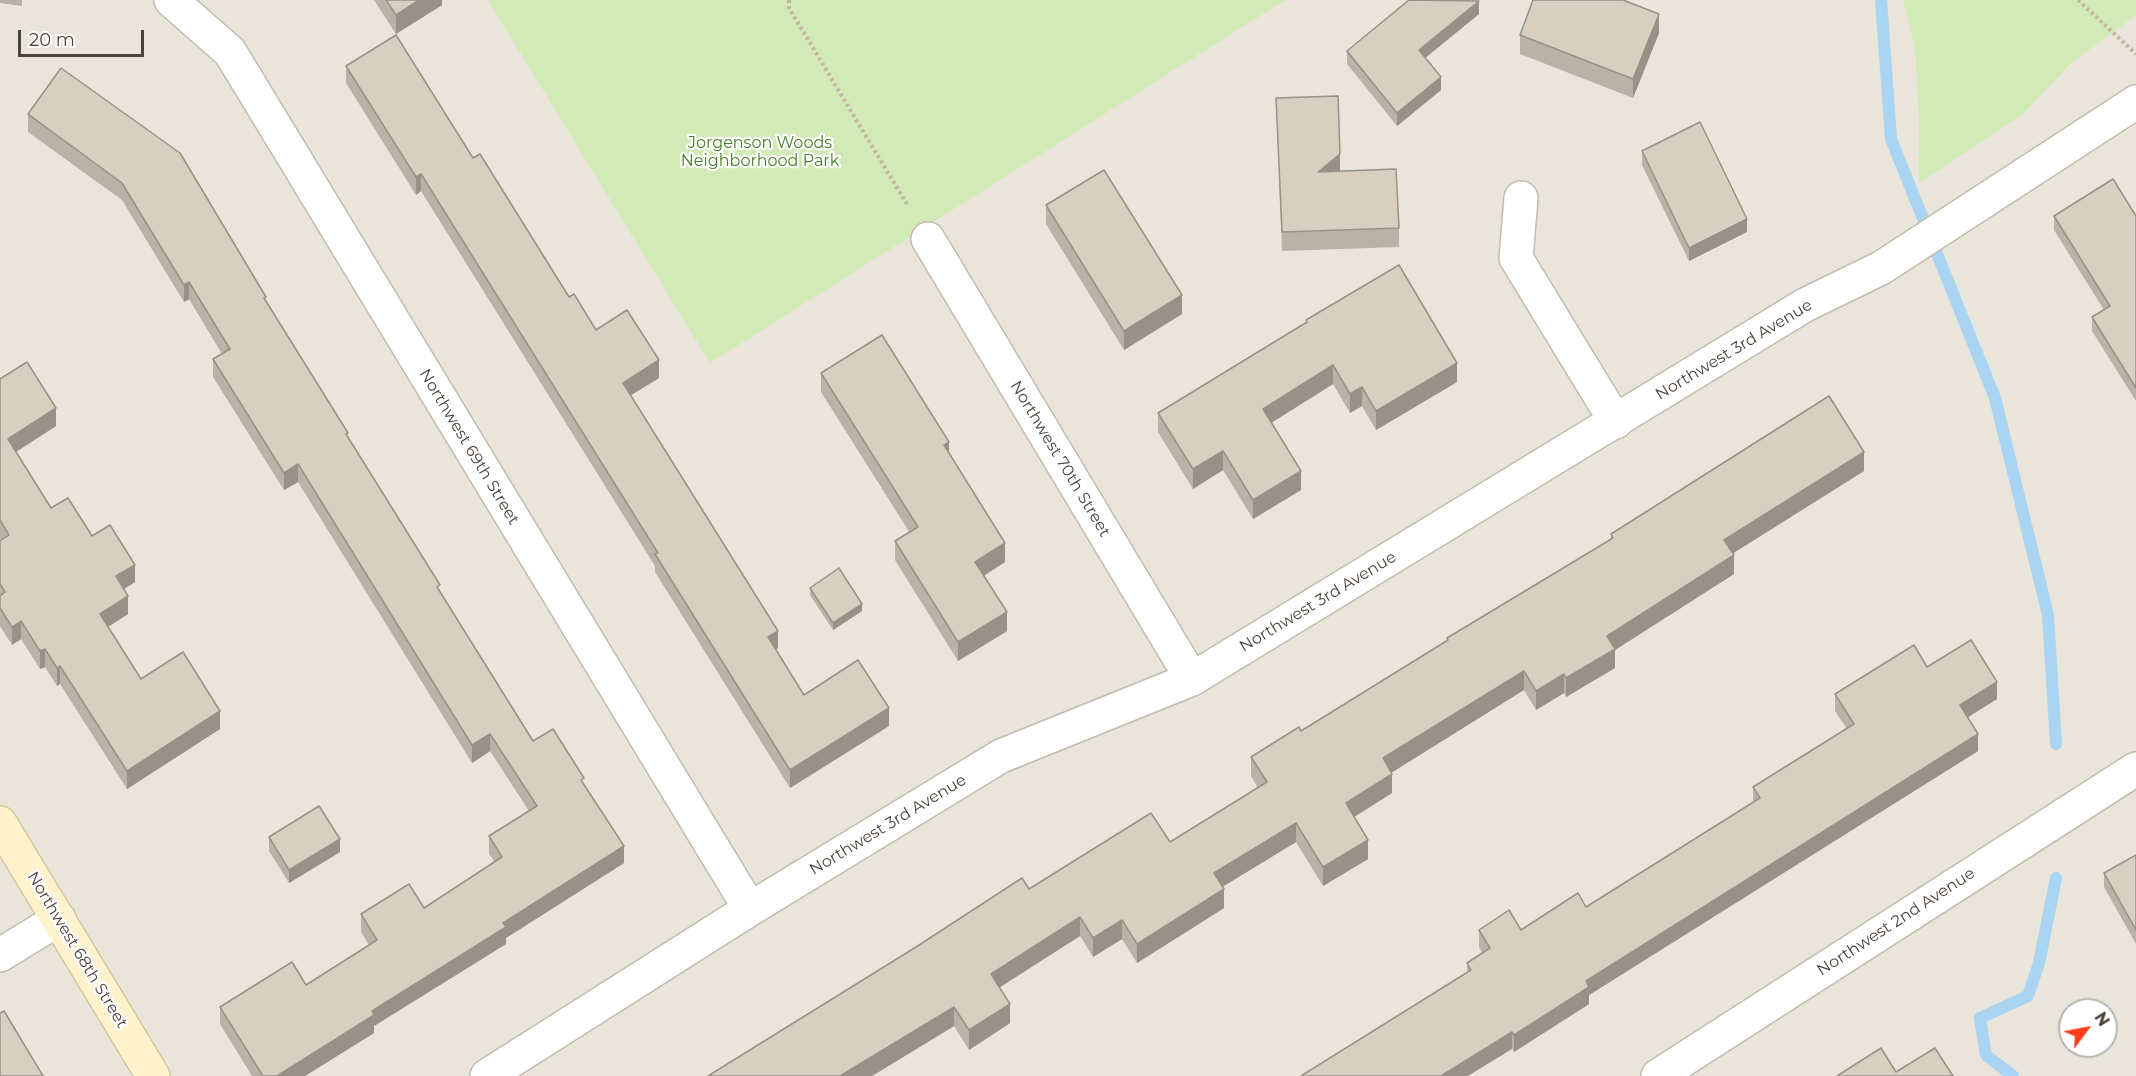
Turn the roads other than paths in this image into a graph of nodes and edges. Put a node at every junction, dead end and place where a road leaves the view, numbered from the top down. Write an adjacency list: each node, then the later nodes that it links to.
1 (171, 0): 9 (street, Northwest 69th Street)
2 (2135, 104): 5 (street, Northwest 3rd Avenue)
3 (1521, 198): 5 (street)
4 (928, 239): 6 (street, Northwest 70th Street)
5 (1616, 422): 6 (street, Northwest 3rd Avenue)
6 (1192, 679): 9 (street, Northwest 3rd Avenue)
7 (2136, 769): 14 (street, Northwest 2nd Avenue)
8 (0, 823): 10 (street, Northwest 68th Street)
9 (750, 909): 13 (street, Northwest 3rd Avenue)
10 (59, 919): 11 (street); 12 (street, Northwest 68th Street)
11 (0, 956)
12 (153, 1076)
13 (487, 1076)
14 (1658, 1076)

